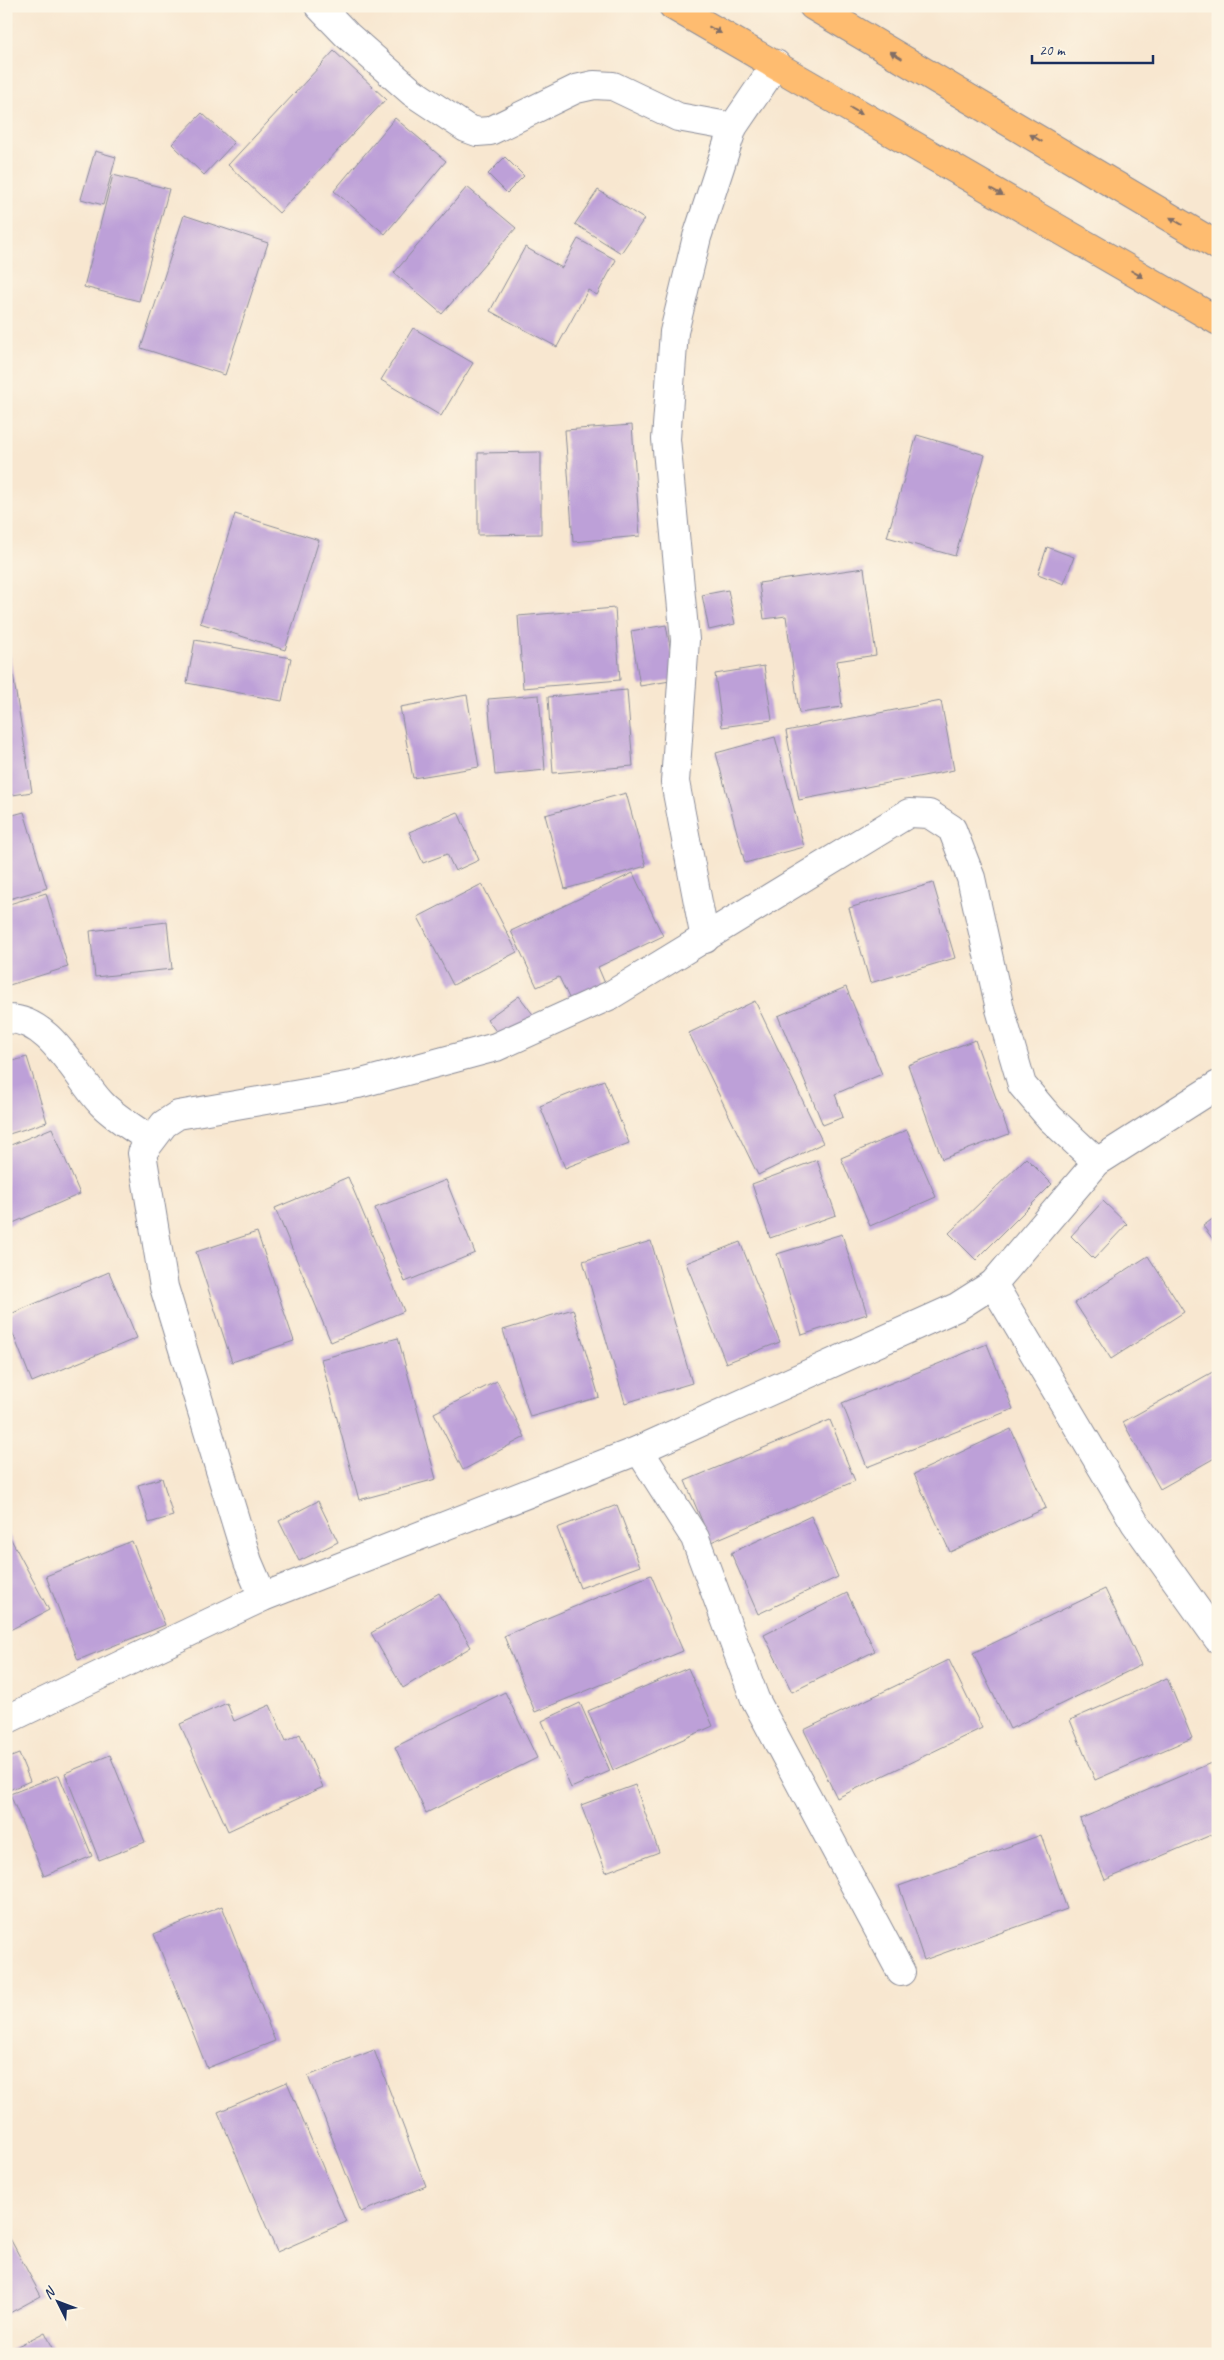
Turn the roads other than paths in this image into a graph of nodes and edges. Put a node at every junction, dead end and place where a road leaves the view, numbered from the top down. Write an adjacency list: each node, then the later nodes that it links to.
1 (318, 6): 5 (street)
2 (673, 6): 4 (highway, one-way to 4)
3 (813, 6): 6 (highway, one-way to 3)
4 (776, 64): 5 (street); 7 (highway, one-way to 7)
5 (733, 127): 8 (street)
6 (1218, 246)
7 (1218, 321)
8 (705, 939): 11 (street); 12 (street)
9 (6, 1019): 11 (street)
10 (1218, 1085): 12 (street)
11 (150, 1140): 15 (street)
12 (1097, 1162): 13 (street)
13 (992, 1284): 14 (street); 16 (street)
14 (639, 1450): 15 (street); 18 (street)
15 (263, 1598): 17 (street)
16 (1218, 1639)
17 (6, 1720)
18 (901, 1972)

